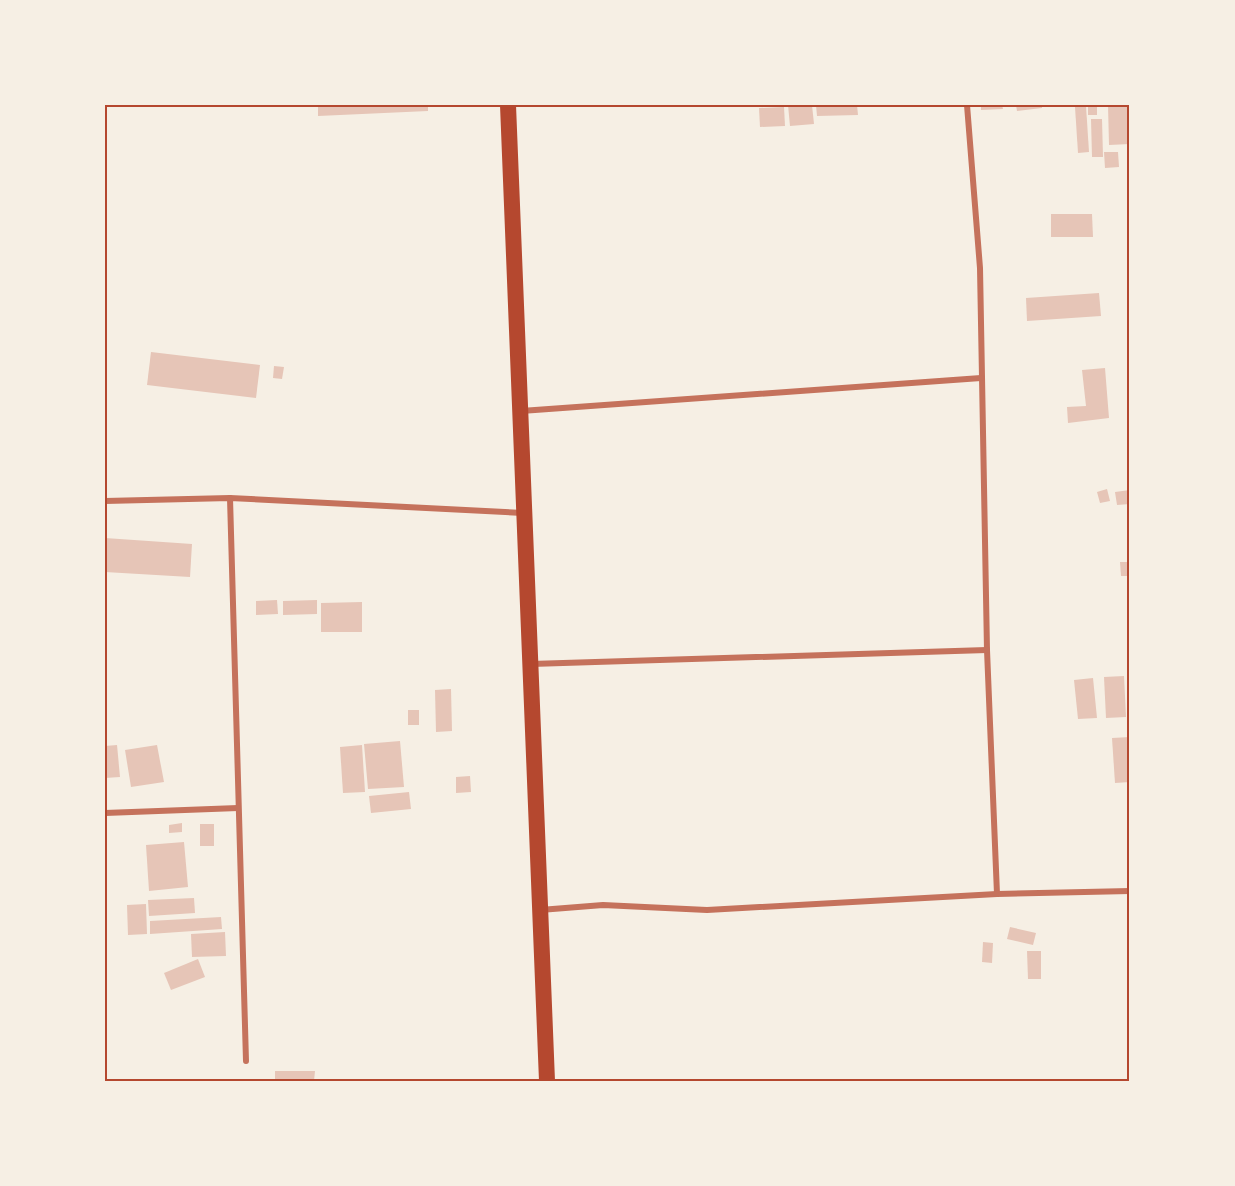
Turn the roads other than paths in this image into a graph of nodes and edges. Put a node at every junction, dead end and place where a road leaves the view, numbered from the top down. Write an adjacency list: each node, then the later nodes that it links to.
1 (508, 105): 4 (highway)
2 (967, 105): 3 (street)
3 (981, 378): 4 (street); 8 (street)
4 (521, 411): 7 (highway)
5 (230, 498): 6 (street); 7 (street); 10 (street)
6 (105, 501)
7 (524, 513): 9 (highway)
8 (987, 650): 9 (street); 13 (street)
9 (531, 664): 14 (highway)
10 (238, 808): 11 (street); 15 (street)
11 (105, 813)
12 (1130, 891): 13 (street)
13 (997, 894): 14 (street)
14 (540, 910): 16 (highway)
15 (246, 1061)
16 (547, 1081)

